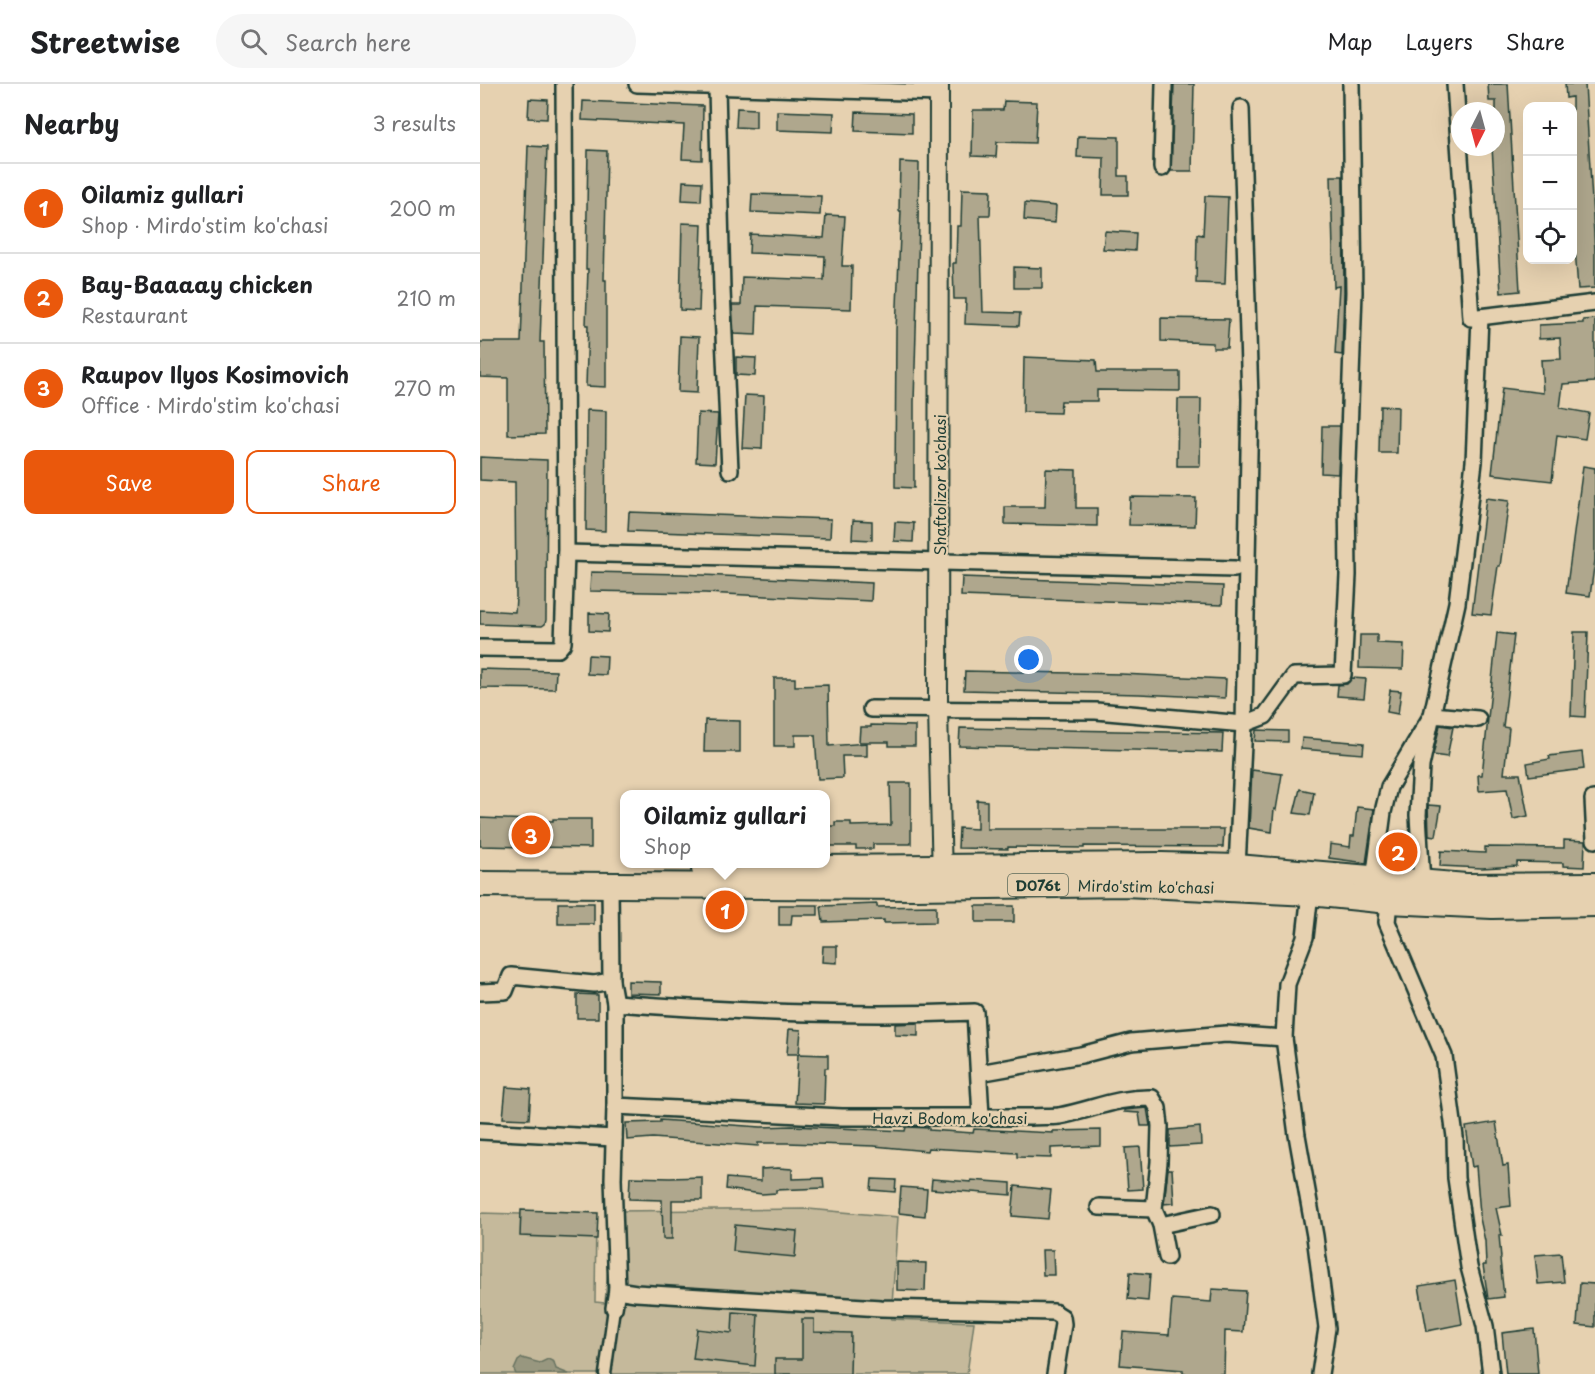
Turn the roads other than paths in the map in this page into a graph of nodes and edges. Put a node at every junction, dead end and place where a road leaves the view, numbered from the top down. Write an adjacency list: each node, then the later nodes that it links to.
1 (564, 84): 14 (street)
2 (637, 84): 6 (street)
3 (1164, 84): 10 (street)
4 (1351, 84): 22 (street)
5 (1455, 84): 12 (street)
6 (717, 87): 7 (street); 13 (street)
7 (792, 87): 8 (street)
8 (939, 89): 15 (street, Shaftolizor ko'chasi)
9 (1241, 108): 22 (street)
10 (1162, 168)
11 (1595, 303): 12 (street)
12 (1480, 317): 20 (street)
13 (730, 470)
14 (566, 553): 15 (street); 17 (street)
15 (939, 562): 16 (street); 19 (street, Shaftolizor ko'chasi)
16 (1235, 569)
17 (480, 648)
18 (871, 709): 19 (street)
19 (939, 710): 22 (street); 27 (street, Shaftolizor ko'chasi)
20 (1432, 715): 21 (street); 30 (street); 32 (street)
21 (1478, 719)
22 (1244, 724): 25 (street)
23 (1595, 799): 24 (street)
24 (1595, 840)
25 (1237, 867): 27 (main road, Mirdo'stim ko'chasi / D076t); 32 (main road, Mirdo'stim ko'chasi / D076t)
26 (480, 868): 27 (main road, Mirdo'stim ko'chasi / D076t)
27 (942, 877): 29 (main road, Mirdo'stim ko'chasi / D076t); 33 (main road, Mirdo'stim ko'chasi / D076t)
28 (480, 884): 29 (main road, Mirdo'stim ko'chasi / D076t)
29 (610, 884): 35 (street)
30 (1422, 884): 31 (main road, Mirdo'stim ko'chasi / D076t); 32 (main road, Mirdo'stim ko'chasi / D076t)
31 (1595, 885)
32 (1385, 887): 33 (main road, Mirdo'stim ko'chasi / D076t); 34 (main road, Mirdo'stim ko'chasi / D076t); 54 (street)
33 (1310, 893): 38 (street)
34 (1595, 904)
35 (611, 981): 36 (street); 37 (street)
36 (480, 992)
37 (615, 1003): 39 (street); 40 (street)
38 (1284, 1038): 39 (street); 53 (street)
39 (979, 1073): 41 (street)
40 (615, 1106): 41 (street, Havzi Bodom ko'chasi); 43 (street)
41 (981, 1116): 45 (street, Havzi Bodom ko'chasi)
42 (480, 1131): 43 (street)
43 (614, 1138): 49 (street)
44 (1099, 1207): 45 (street)
45 (1154, 1209): 47 (street, Havzi Bodom ko'chasi)
46 (1212, 1214): 47 (street)
47 (1161, 1225): 48 (street, Havzi Bodom ko'chasi)
48 (1167, 1257)
49 (617, 1290): 50 (street); 52 (street)
50 (614, 1308): 51 (street)
51 (605, 1374)
52 (1055, 1374)
53 (1320, 1374)
54 (1491, 1374)

